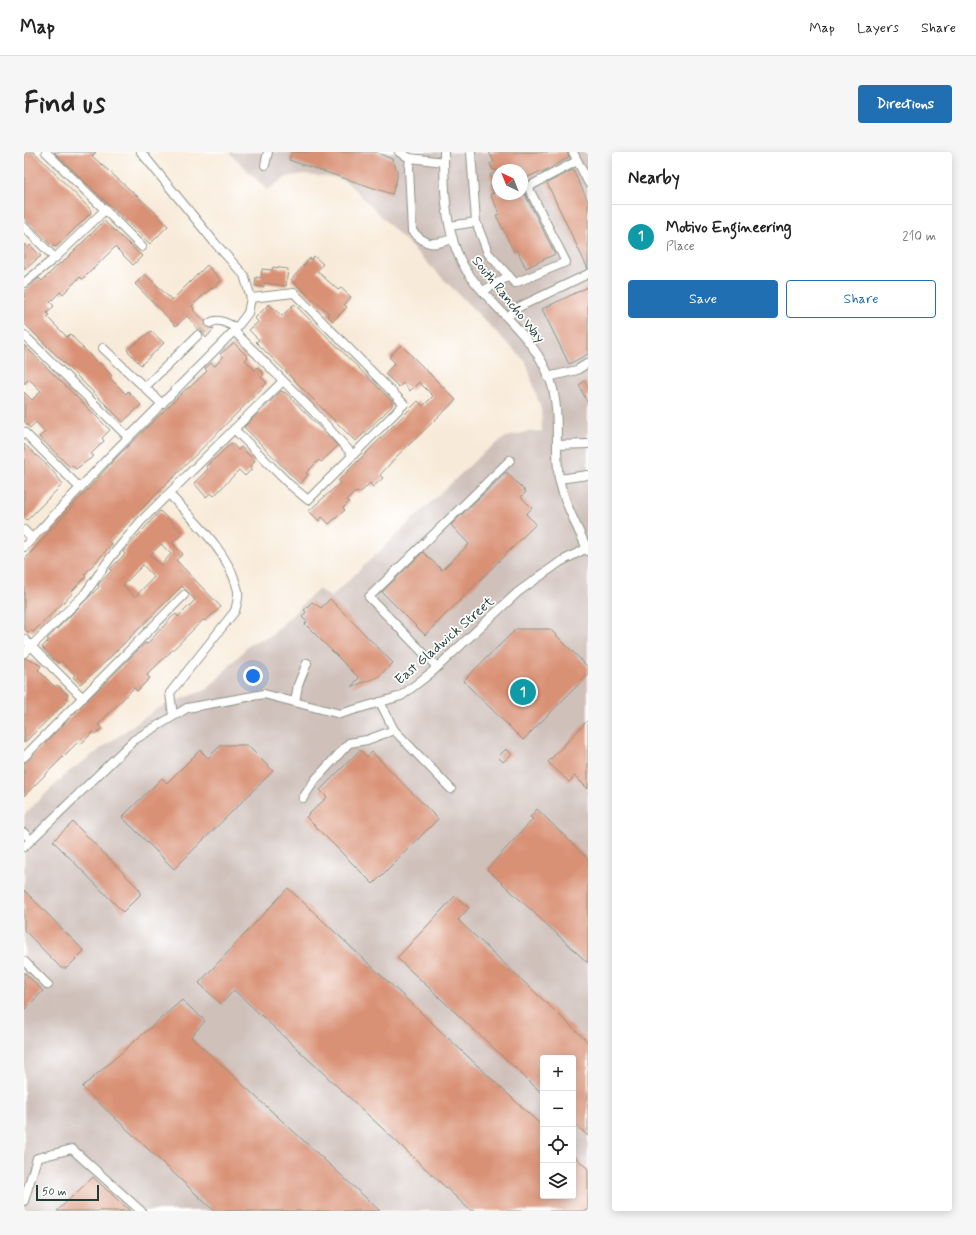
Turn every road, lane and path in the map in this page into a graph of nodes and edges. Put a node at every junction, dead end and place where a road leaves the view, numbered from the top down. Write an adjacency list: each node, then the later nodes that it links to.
1 (46, 152): 13 (street)
2 (141, 152): 24 (street)
3 (268, 152): 11 (street)
4 (399, 152): 8 (street)
5 (444, 152): 10 (street, South Rancho Way)
6 (471, 152): 14 (street)
7 (573, 152): 9 (street)
8 (410, 158): 10 (street); 17 (street)
9 (577, 161): 12 (street); 21 (street)
10 (444, 162): 15 (street, South Rancho Way)
11 (265, 165)
12 (588, 182)
13 (105, 210): 18 (street); 19 (street)
14 (476, 222): 15 (street); 21 (street)
15 (450, 226): 17 (street, South Rancho Way)
16 (24, 227): 19 (street)
17 (452, 239): 23 (street, South Rancho Way)
18 (142, 247)
19 (55, 258): 22 (street)
20 (588, 274): 25 (street)
21 (509, 276): 23 (street)
22 (24, 283)
23 (483, 291): 25 (street, South Rancho Way)
24 (251, 298): 27 (street); 41 (street)
25 (507, 317): 32 (street, South Rancho Way)
26 (210, 323): 27 (street)
27 (235, 330): 33 (street); 35 (street)
28 (198, 334): 34 (street)
29 (24, 335): 38 (street)
30 (103, 348): 34 (street)
31 (588, 363): 32 (street)
32 (548, 377): 40 (street, South Rancho Way)
33 (283, 381): 36 (street); 41 (street)
34 (145, 387): 35 (street)
35 (162, 404): 38 (street)
36 (234, 429): 41 (street); 46 (street)
37 (24, 432): 45 (street)
38 (128, 438): 45 (street)
39 (588, 444): 40 (street)
40 (557, 445): 44 (street, South Rancho Way)
41 (353, 455)
42 (510, 460): 56 (street)
43 (588, 475): 44 (street)
44 (559, 479): 50 (street, South Rancho Way)
45 (80, 488): 48 (street)
46 (169, 494): 53 (street); 60 (street)
47 (24, 530): 48 (street)
48 (32, 538): 49 (street)
49 (24, 547)
50 (587, 550): 56 (street, East Gladwick Street)
51 (184, 595): 57 (street)
52 (24, 639): 53 (street)
53 (31, 646): 54 (street); 57 (street)
54 (24, 653)
55 (308, 663): 58 (street)
56 (437, 667): 59 (street, East Gladwick Street)
57 (83, 698): 62 (street)
58 (295, 702): 59 (street, East Gladwick Street); 60 (street, East Gladwick Street)
59 (380, 702): 61 (street)
60 (173, 716): 66 (street, East Gladwick Street)
61 (394, 730): 63 (street); 64 (street)
62 (24, 757)
63 (451, 789)
64 (303, 798)
65 (24, 832): 66 (street)
66 (31, 840): 67 (street, East Gladwick Street)
67 (24, 847)
68 (24, 961): 69 (street)
69 (48, 985)
70 (24, 1202): 71 (street)
71 (141, 1211)

